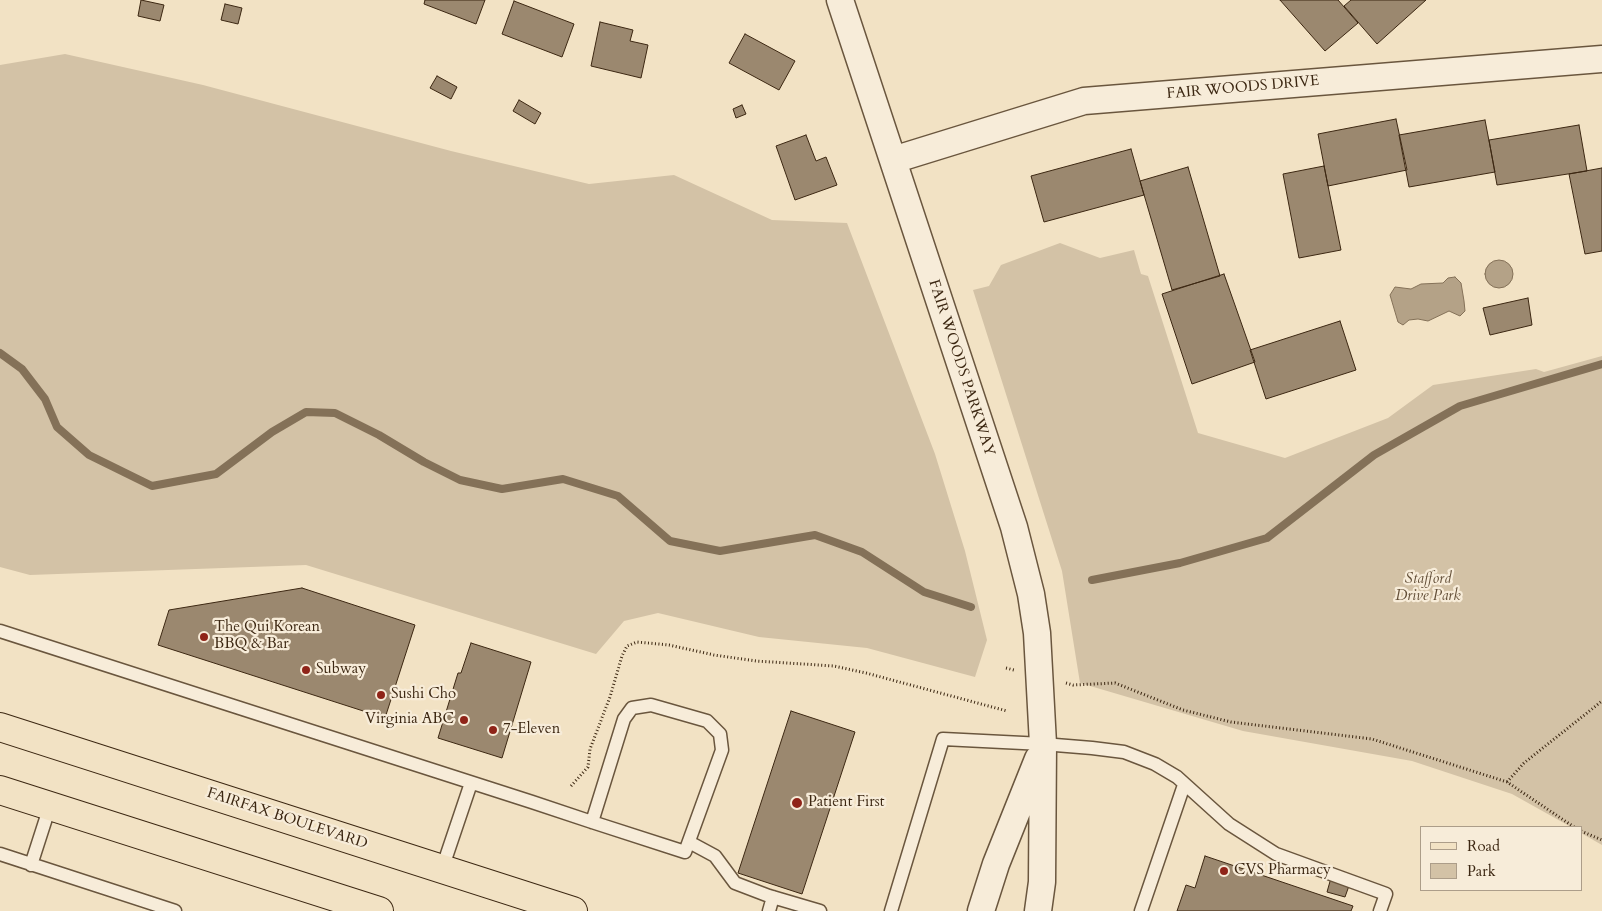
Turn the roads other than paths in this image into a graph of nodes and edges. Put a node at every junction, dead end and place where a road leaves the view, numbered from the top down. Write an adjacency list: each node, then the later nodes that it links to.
1 (840, 0): 3 (street, FAIR WOODS PARKWAY)
2 (1602, 59): 3 (street, FAIR WOODS DRIVE)
3 (892, 160): 6 (street, FAIR WOODS PARKWAY)
4 (0, 632): 7 (lane)
5 (0, 727): 15 (main road, FAIRFAX BOULEVARD)
6 (1044, 744): 8 (lane); 22 (lane); 23 (street, FAIR WOODS PARKWAY); 24 (street, FAIR WOODS PARKWAY)
7 (471, 783): 11 (lane); 15 (lane)
8 (1184, 785): 25 (lane); 26 (lane)
9 (0, 790): 10 (main road)
10 (50, 806): 14 (lane); 18 (main road)
11 (592, 822): 12 (lane); 12 (lane)
12 (689, 842): 16 (lane)
13 (0, 854): 14 (lane)
14 (31, 865): 17 (lane)
15 (442, 869): 19 (main road, FAIRFAX BOULEVARD)
16 (774, 897): 20 (lane); 21 (lane)
17 (175, 911)
18 (379, 911)
19 (573, 911)
20 (769, 911)
21 (820, 911)
22 (891, 911)
23 (982, 911)
24 (1038, 911)
25 (1141, 911)
26 (1380, 911)

